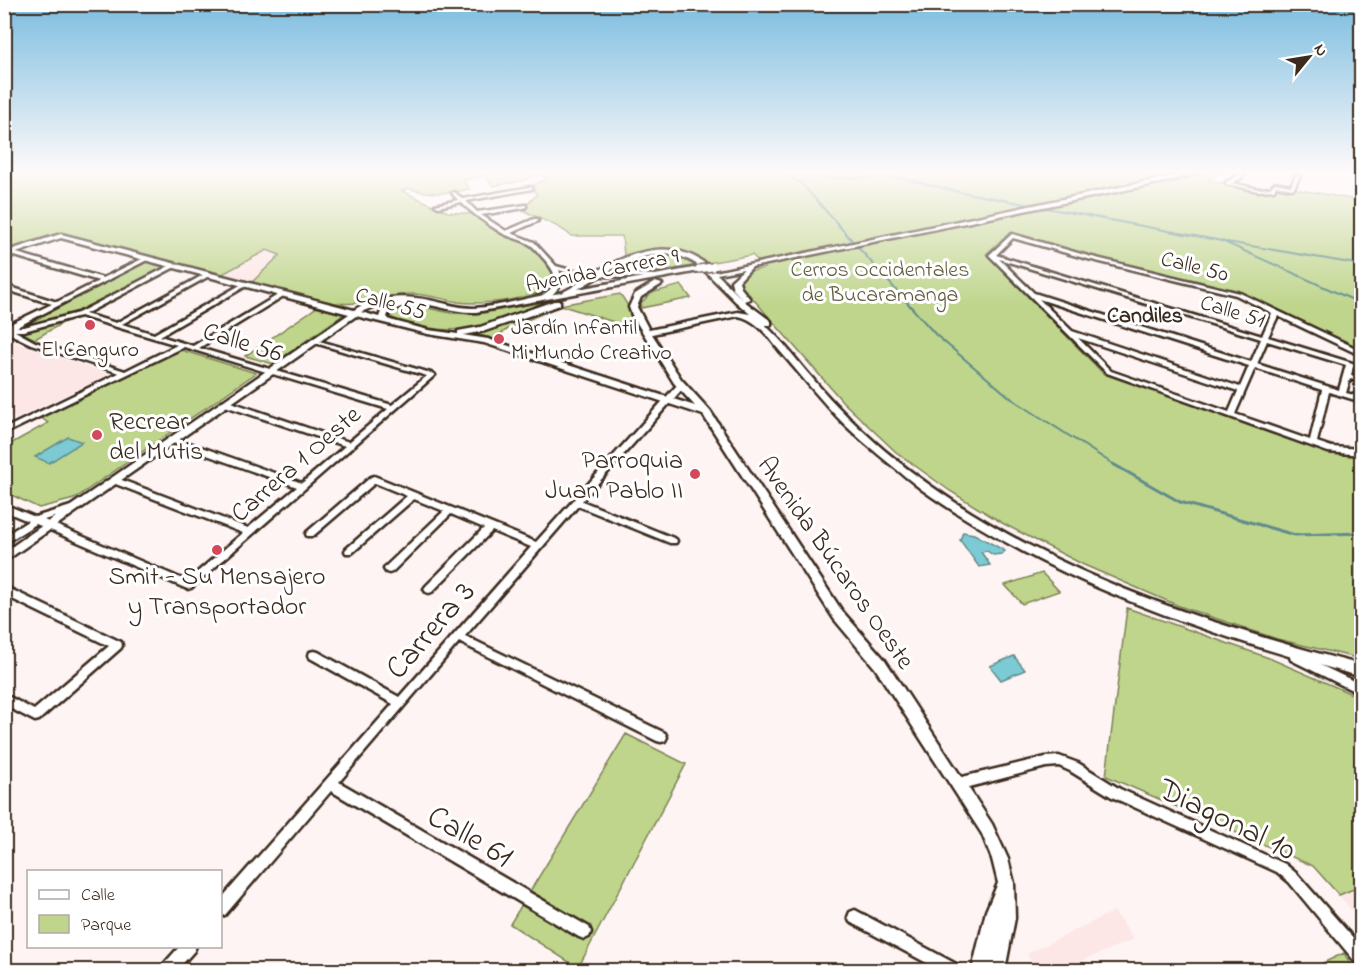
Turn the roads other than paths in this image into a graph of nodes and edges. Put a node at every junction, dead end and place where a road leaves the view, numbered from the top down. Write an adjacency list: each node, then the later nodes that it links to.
1 (480, 216): 5 (street)
2 (966, 216): 9 (main road, Avenida Carrera 9)
3 (982, 216): 9 (main road, Avenida Carrera 9)
4 (536, 220): 5 (street)
5 (506, 233): 11 (street)
6 (7, 254): 8 (main road, Calle 55); 14 (street)
7 (992, 255): 19 (street); 25 (street, Calle 50); 37 (street, Calle 51)
8 (146, 259): 10 (main road, Calle 55); 14 (street)
9 (755, 262): 15 (main road, Avenida Carrera 9); 30 (main road)
10 (173, 266): 13 (main road, Calle 55); 27 (street)
11 (554, 267): 12 (street); 22 (street)
12 (598, 274): 15 (street); 20 (main road); 21 (main road)
13 (207, 275): 16 (main road, Calle 55); 31 (street)
14 (103, 280): 24 (street)
15 (659, 280): 20 (main road, Avenida Carrera 9); 34 (main road, Avenida Búcaros Oeste); 35 (main road, Avenida Carrera 9)
16 (244, 285): 18 (main road, Calle 55); 36 (street)
17 (4, 287): 24 (street)
18 (283, 294): 26 (main road, Calle 55); 40 (street)
19 (1031, 294): 33 (street); 44 (street)
20 (556, 296): 22 (main road, Avenida Carrera 9)
21 (736, 298): 28 (main road); 30 (main road)
22 (538, 300): 23 (main road, Avenida Carrera 9)
23 (430, 302): 26 (main road, Avenida Carrera 9); 29 (main road)
24 (57, 304): 32 (street)
25 (1276, 312): 37 (street); 42 (street, Calle 50)
26 (355, 313): 29 (main road, Calle 55); 38 (main road, Avenida Carrera 9)
27 (80, 314): 31 (street, Calle 56); 32 (street)
28 (738, 314): 34 (main road); 41 (main road)
29 (387, 321): 35 (main road, Calle 55)
30 (768, 323): 41 (main road)
31 (118, 324): 36 (street, Calle 56)
32 (5, 329): 47 (street)
33 (1068, 332): 52 (street); 59 (street)
34 (647, 333): 50 (main road, Avenida Búcaros Oeste)
35 (440, 334): 54 (main road, Calle 55)
36 (155, 336): 39 (street, Calle 56)
37 (1264, 338): 43 (street, Calle 51); 44 (street)
38 (314, 341): 46 (main road, Avenida Carrera 9); 57 (street, Carrera 1 Oeste)
39 (183, 345): 40 (street, Calle 56); 47 (street)
40 (194, 348): 46 (street, Calle 56)
41 (786, 353): 86 (main road)
42 (1362, 354)
43 (1350, 364): 45 (street, Calle 51); 48 (street)
44 (1253, 365): 51 (street); 52 (street)
45 (1362, 368)
46 (271, 371): 56 (main road, Avenida Carrera 9); 57 (street, Calle 56)
47 (125, 373): 60 (street)
48 (1347, 376): 49 (street); 53 (street)
49 (1362, 380)
50 (681, 386): 54 (street, Carrera 3); 58 (main road, Avenida Búcaros Oeste)
51 (1326, 389): 53 (street); 62 (street)
52 (1242, 390): 59 (street)
53 (1342, 394): 55 (street)
54 (669, 400): 58 (main road, Calle 55); 68 (street, Carrera 3)
55 (1362, 400)
56 (225, 404): 61 (main road, Avenida Carrera 9); 63 (street)
57 (394, 408): 63 (street, Carrera 1 Oeste)
58 (707, 413): 94 (main road, Avenida Búcaros Oeste)
59 (1231, 415): 62 (street)
60 (7, 428)
61 (173, 440): 65 (main road, Avenida Carrera 9); 66 (street)
62 (1313, 444): 64 (street)
63 (351, 445): 66 (street, Carrera 1 Oeste)
64 (1362, 452)
65 (116, 481): 70 (main road, Avenida Carrera 9); 75 (street)
66 (303, 486): 75 (street, Carrera 1 Oeste)
67 (413, 495): 71 (street); 76 (street); 80 (street)
68 (577, 502): 78 (street); 79 (street, Carrera 3)
69 (4, 507): 72 (street)
70 (78, 507): 72 (street); 73 (main road, Avenida Carrera 9)
71 (450, 510): 74 (street); 82 (street)
72 (35, 520): 73 (street); 77 (street)
73 (50, 526): 75 (street, Carrera 1 Oeste); 81 (main road, Avenida Carrera 9)
74 (490, 527): 79 (street); 83 (street)
75 (249, 532)
76 (310, 534)
77 (4, 541)
78 (673, 541)
79 (537, 546): 85 (street, Carrera 3)
80 (349, 551)
81 (4, 558)
82 (389, 569)
83 (429, 589)
84 (4, 590): 90 (street)
85 (458, 638): 91 (street, Carrera 3); 92 (street)
86 (1270, 647): 88 (main road); 89 (street)
87 (314, 655): 91 (street)
88 (1362, 671)
89 (1362, 690)
90 (4, 699)
91 (401, 703): 93 (street, Carrera 3)
92 (661, 737)
93 (331, 784): 96 (street, Carrera 3); 98 (street, Calle 61)
94 (958, 784): 95 (main road, Avenida Búcaros Oeste); 100 (street, Diagonal 10)
95 (1006, 883): 103 (main road); 104 (main road, Avenida Búcaros Oeste)
96 (222, 908)
97 (855, 917): 102 (street)
98 (584, 932)
99 (187, 948): 101 (street)
100 (1362, 959)
101 (168, 970)
102 (953, 970)
103 (981, 970)
104 (996, 970)

